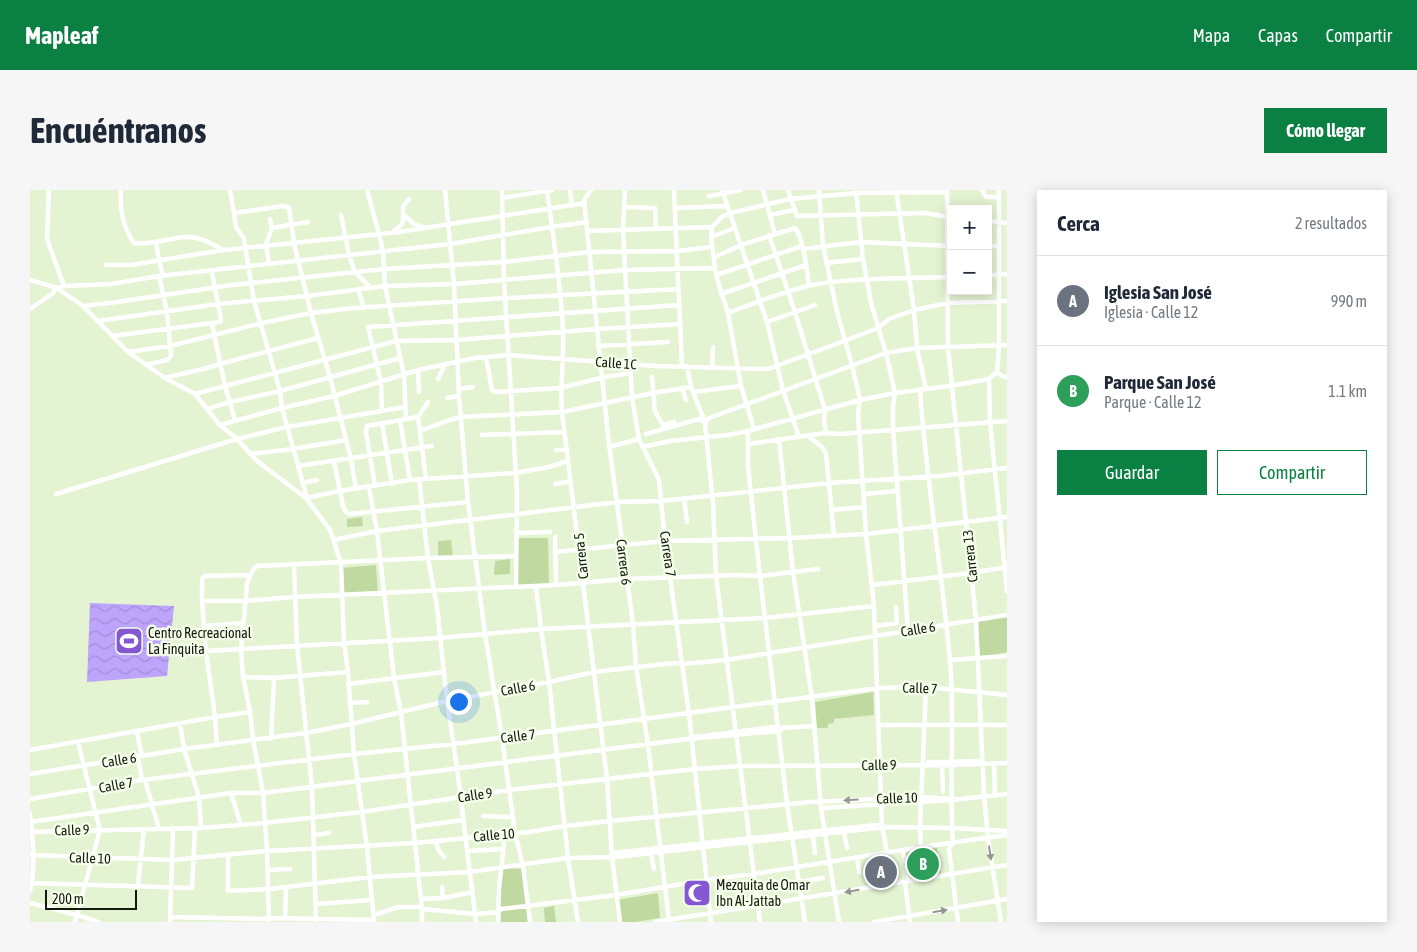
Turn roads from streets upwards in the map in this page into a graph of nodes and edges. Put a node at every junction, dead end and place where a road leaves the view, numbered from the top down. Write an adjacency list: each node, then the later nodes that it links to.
1 (49, 190): 128 (street)
2 (121, 190): 70 (street)
3 (230, 190): 37 (street)
4 (367, 190): 65 (street)
5 (445, 190): 54 (street)
6 (502, 190): 24 (street)
7 (549, 190): 24 (street); 35 (street, Carrera 5)
8 (570, 190): 31 (street)
9 (591, 190): 28 (street)
10 (625, 190): 33 (street, Carrera 7)
11 (674, 190): 34 (street)
12 (741, 190): 21 (street)
13 (763, 190): 29 (street)
14 (788, 190): 27 (street)
15 (819, 190): 23 (street)
16 (982, 190): 25 (street)
17 (999, 190): 25 (street)
18 (856, 191): 19 (street); 23 (street); 43 (street)
19 (896, 191): 20 (street); 39 (street)
20 (947, 191): 30 (street, Carrera 13)
21 (723, 192): 22 (street); 32 (street)
22 (708, 196)
23 (820, 197): 27 (street); 42 (street)
24 (502, 198): 45 (street)
25 (999, 198): 51 (street)
26 (409, 199): 40 (street)
27 (790, 199): 29 (street); 36 (street)
28 (585, 203): 31 (street); 50 (street, Carrera 6)
29 (767, 204): 38 (street); 41 (street)
30 (948, 205)
31 (572, 206): 35 (street)
32 (727, 206): 34 (street); 38 (street)
33 (624, 207): 61 (street); 62 (street, Carrera 7)
34 (675, 208): 59 (street)
35 (549, 209): 45 (street); 55 (street, Carrera 5)
36 (794, 210): 41 (street); 42 (street)
37 (234, 213): 53 (street); 83 (street)
38 (730, 213): 56 (street); 60 (street)
39 (900, 213): 43 (street); 46 (street); 73 (street)
40 (403, 214): 58 (street); 64 (street)
41 (770, 215): 67 (street)
42 (820, 215): 43 (street); 75 (street)
43 (858, 215): 71 (street)
44 (341, 216): 69 (street)
45 (502, 217): 54 (street); 66 (street)
46 (947, 217)
47 (270, 219): 57 (street)
48 (992, 221): 51 (street)
49 (308, 222): 53 (street)
50 (587, 222): 55 (street); 63 (street, Carrera 6)
51 (999, 222): 52 (street); 80 (street)
52 (1007, 223)
53 (292, 225): 57 (street); 72 (street)
54 (449, 225): 58 (street); 74 (street)
55 (551, 227): 66 (street); 91 (street, Carrera 5)
56 (712, 227): 59 (street); 68 (street)
57 (272, 228): 76 (street)
58 (426, 228): 64 (street)
59 (676, 228): 61 (street); 87 (street)
60 (735, 228): 68 (street); 77 (street)
61 (656, 229): 62 (street)
62 (623, 230): 63 (street); 86 (street, Carrera 7)
63 (588, 231): 88 (street, Carrera 6)
64 (393, 232): 65 (street)
65 (379, 234): 69 (street); 85 (street)
66 (503, 235): 74 (street); 96 (street)
67 (772, 235): 77 (street); 81 (street); 90 (street)
68 (711, 236): 82 (street)
69 (346, 238): 72 (street); 89 (street)
70 (156, 242): 84 (street); 94 (street)
71 (861, 242): 73 (street); 75 (street); 93 (street)
72 (294, 243): 76 (street); 95 (street)
73 (904, 243): 78 (street); 120 (street)
74 (450, 244): 85 (street); 101 (street)
75 (823, 245): 81 (street); 97 (street)
76 (266, 246): 83 (street); 98 (street)
77 (741, 246): 92 (street); 99 (street)
78 (947, 246)
79 (992, 246): 80 (street)
80 (998, 246): 112 (street)
81 (802, 247): 90 (street); 102 (street)
82 (712, 248): 87 (street); 92 (street)
83 (245, 249): 84 (street); 103 (street)
84 (224, 250): 94 (street)
85 (383, 251): 89 (street); 106 (street)
86 (624, 251): 87 (street); 88 (street); 107 (street, Carrera 7)
87 (677, 251): 104 (street)
88 (589, 252): 91 (street); 111 (street, Carrera 6)
89 (349, 255): 95 (street); 109 (street)
90 (776, 255): 99 (street); 110 (street)
91 (555, 257): 96 (street); 117 (street, Carrera 5)
92 (715, 257): 105 (street)
93 (863, 259): 97 (street); 123 (street)
94 (158, 260): 100 (street); 116 (street)
95 (299, 260): 98 (street); 119 (street)
96 (504, 262): 101 (street); 122 (street)
97 (826, 263): 125 (street)
98 (268, 264): 103 (street)
99 (746, 264): 114 (street); 124 (street)
100 (106, 265)
101 (451, 265): 106 (street); 127 (street)
102 (806, 265): 110 (street); 130 (street)
103 (248, 266): 108 (street); 126 (street)
104 (677, 268): 105 (street); 107 (street); 134 (street)
105 (715, 268): 114 (street)
106 (384, 269): 109 (street); 129 (street)
107 (625, 270): 111 (street); 136 (street, Carrera 7)
108 (212, 272): 116 (street); 133 (street)
109 (355, 272): 119 (street); 131 (street)
110 (782, 272): 124 (street); 137 (street)
111 (591, 274): 117 (street); 138 (street, Carrera 6)
112 (999, 274): 113 (street); 115 (street); 147 (street)
113 (1007, 274)
114 (716, 275): 139 (street)
115 (992, 275)
116 (161, 276): 128 (street); 142 (street)
117 (558, 276): 122 (street); 140 (street, Carrera 5)
118 (947, 277): 120 (street)
119 (303, 278): 126 (street); 143 (street)
120 (909, 278): 123 (street); 161 (street)
121 (30, 280): 132 (street)
122 (504, 280): 127 (street); 145 (street)
123 (867, 280): 125 (street); 177 (street)
124 (752, 282): 139 (street); 150 (street)
125 (831, 283): 130 (street); 188 (street)
126 (252, 284): 133 (street); 146 (street)
127 (454, 284): 129 (street); 149 (street)
128 (64, 286): 132 (street)
129 (385, 286): 131 (street); 156 (street)
130 (809, 286): 137 (street)
131 (370, 287): 135 (street)
132 (57, 288): 155 (street); 160 (street)
133 (215, 288): 142 (street); 152 (street)
134 (679, 288): 136 (street); 153 (street)
135 (358, 289): 143 (street); 144 (street)
136 (627, 291): 138 (street); 159 (street, Carrera 7)
137 (788, 292): 150 (street); 165 (street)
138 (594, 293): 140 (street); 163 (street, Carrera 6)
139 (722, 294): 164 (street)
140 (560, 295): 145 (street); 167 (street, Carrera 5)
141 (948, 295): 151 (street, Carrera 13)
142 (164, 296): 155 (street); 162 (street)
143 (307, 296): 146 (street); 166 (street)
144 (360, 296): 157 (street); 158 (street)
145 (506, 298): 149 (street); 168 (street)
146 (254, 301): 152 (street); 172 (street)
147 (999, 301): 148 (street, Calle 1C); 151 (street, Calle 1C); 194 (street)
148 (1007, 301)
149 (454, 302): 156 (street); 170 (street)
150 (759, 302): 164 (street); 171 (street)
151 (948, 303): 161 (street, Calle 1C); 196 (street, Carrera 13)
152 (218, 304): 162 (street); 173 (street)
153 (680, 305): 159 (street); 174 (street)
154 (816, 305): 165 (street)
155 (83, 306): 169 (street)
156 (389, 306): 158 (street); 175 (street)
157 (354, 308): 158 (street); 166 (street)
158 (364, 308)
159 (628, 309): 163 (street); 176 (street, Carrera 7)
160 (30, 310)
161 (914, 310): 177 (street, Calle 1C); 197 (street)
162 (167, 312): 169 (street); 178 (street)
163 (595, 312): 167 (street); 179 (street, Carrera 6)
164 (728, 312): 218 (street)
165 (795, 312): 171 (street); 202 (street)
166 (311, 313): 172 (street); 184 (street)
167 (562, 313): 168 (street); 180 (street, Carrera 5)
168 (507, 317): 170 (street); 183 (street)
169 (98, 321): 182 (street)
170 (455, 321): 175 (street); 185 (street)
171 (767, 322): 216 (street)
172 (262, 323): 181 (street); 198 (street)
173 (212, 324): 178 (street); 181 (street)
174 (681, 324): 176 (street); 215 (street)
175 (394, 325): 186 (street); 195 (street)
176 (629, 327): 179 (street); 189 (street, Carrera 7)
177 (878, 328): 188 (street, Calle 1C); 200 (street)
178 (169, 329): 182 (street); 191 (street)
179 (596, 329): 180 (street); 192 (street, Carrera 6)
180 (563, 332): 183 (street); 205 (street, Carrera 5)
181 (214, 335): 191 (street); 209 (street)
182 (112, 336): 199 (street)
183 (508, 336): 185 (street); 201 (street)
184 (318, 338): 198 (street); 206 (street)
185 (457, 340): 186 (street); 207 (street)
186 (396, 341): 195 (street); 204 (street)
187 (668, 342): 189 (street)
188 (844, 342): 202 (street, Calle 1C); 213 (street)
189 (630, 343): 192 (street); 212 (street, Carrera 7)
190 (1007, 345): 194 (street)
191 (170, 346): 199 (street); 214 (street)
192 (598, 346): 208 (street, Carrera 6)
193 (713, 346): 217 (street)
194 (999, 346): 196 (street); 220 (street)
195 (372, 347): 206 (street); 210 (street)
196 (948, 347): 197 (street); 235 (street, Carrera 13)
197 (917, 348): 200 (street); 242 (street)
198 (268, 351): 209 (street); 222 (street)
199 (128, 352): 214 (street)
200 (886, 353): 213 (street); 249 (street)
201 (508, 355): 203 (street, Calle 1C); 205 (street, Calle 1C); 246 (street)
202 (808, 355): 216 (street, Calle 1C); 230 (street)
203 (486, 357): 207 (street, Calle 1C); 246 (street)
204 (400, 358): 210 (street); 223 (street)
205 (563, 358): 208 (street, Calle 1C); 238 (street, Carrera 5)
206 (325, 361): 222 (street); 224 (street)
207 (457, 361): 211 (street, Calle 1C); 240 (street)
208 (600, 362): 212 (street, Calle 1C); 228 (street, Carrera 6)
209 (220, 364): 227 (street); 233 (street)
210 (377, 364): 224 (street); 232 (street)
211 (446, 364): 219 (street, Calle 1C); 229 (street)
212 (631, 364): 215 (street, Calle 1C); 221 (street, Carrera 7)
213 (852, 364): 230 (street); 256 (street)
214 (146, 365): 227 (street)
215 (685, 366): 217 (street, Calle 1C); 237 (street)
216 (777, 366): 218 (street, Calle 1C); 243 (street)
217 (712, 368): 218 (street, Calle 1C)
218 (738, 369): 234 (street)
219 (418, 370): 223 (street, Calle 1C); 245 (street)
220 (997, 372): 226 (street); 231 (street)
221 (631, 373): 228 (street); 253 (street, Carrera 7)
222 (275, 374): 233 (street); 244 (street)
223 (404, 375): 232 (street, Calle 1C); 261 (street)
224 (330, 377): 244 (street); 251 (street)
225 (652, 377): 248 (street)
226 (1007, 377)
227 (165, 378): 250 (street)
228 (602, 378): 238 (street); 259 (street, Carrera 6)
229 (438, 379)
230 (816, 379): 243 (street); 264 (street)
231 (988, 379): 235 (street); 277 (street)
232 (381, 382): 251 (street, Calle 1C); 265 (street)
233 (225, 386): 250 (street); 257 (street)
234 (741, 386): 247 (street); 260 (street)
235 (950, 386): 242 (street); 279 (street, Carrera 13)
236 (472, 387): 240 (street)
237 (691, 387): 239 (street); 247 (street)
238 (560, 388): 246 (street); 266 (street, Carrera 5)
239 (682, 388): 248 (street); 255 (street)
240 (458, 389): 252 (street)
241 (920, 389): 242 (street); 249 (street); 282 (street)
242 (926, 389)
243 (783, 390): 260 (street); 271 (street)
244 (280, 392): 257 (street); 262 (street)
245 (419, 392)
246 (510, 392): 268 (street)
247 (693, 392): 272 (street)
248 (653, 393): 253 (street); 276 (street)
249 (895, 393): 256 (street); 283 (street)
250 (195, 394): 263 (street)
251 (334, 396): 262 (street, Calle 1C); 270 (street)
252 (459, 396): 254 (street); 269 (street)
253 (632, 397): 259 (street); 293 (street, Carrera 7)
254 (448, 398)
255 (686, 400)
256 (860, 400): 264 (street); 288 (street)
257 (230, 402): 263 (street); 273 (street)
258 (428, 402): 267 (street)
259 (605, 402): 266 (street); 300 (street, Carrera 6)
260 (747, 405): 272 (street); 285 (street)
261 (405, 407): 265 (street); 274 (street)
262 (282, 408): 273 (street, Calle 1C); 281 (street)
263 (207, 409): 280 (street)
264 (825, 410): 271 (street); 289 (street)
265 (382, 411): 270 (street)
266 (562, 412): 268 (street); 287 (street, Carrera 5)
267 (418, 416): 274 (street); 284 (street)
268 (512, 416): 269 (street); 292 (street)
269 (461, 417): 284 (street); 320 (street)
270 (340, 418): 281 (street); 299 (street)
271 (792, 418): 285 (street); 295 (street)
272 (704, 419): 290 (street); 296 (street)
273 (235, 420): 280 (street, Calle 1C)
274 (403, 420): 278 (street); 306 (street)
275 (1007, 421): 277 (street)
276 (674, 422)
277 (990, 422): 279 (street); 317 (street)
278 (382, 423): 309 (street); 311 (street)
279 (957, 424): 282 (street); 319 (street, Carrera 13)
280 (220, 425): 297 (street)
281 (287, 427): 297 (street); 305 (street)
282 (922, 427): 283 (street); 321 (street)
283 (893, 429): 288 (street); 323 (street)
284 (420, 430): 303 (street)
285 (754, 430): 286 (street)
286 (748, 431): 296 (street); 301 (street)
287 (565, 432): 292 (street); 308 (street, Carrera 5)
288 (860, 432): 289 (street); 329 (street)
289 (826, 433): 294 (street)
290 (646, 434)
291 (482, 435): 292 (street)
292 (513, 435): 318 (street)
293 (638, 436): 300 (street); 304 (street, Carrera 7)
294 (808, 436): 295 (street); 332 (street)
295 (799, 437): 298 (street)
296 (708, 438): 304 (street); 340 (street)
297 (237, 439): 310 (street); 339 (street)
298 (779, 439): 301 (street); 334 (street)
299 (346, 440): 305 (street); 312 (street)
300 (608, 442): 345 (street, Carrera 6)
301 (748, 444): 337 (street)
302 (432, 446): 303 (street)
303 (422, 447): 306 (street); 322 (street)
304 (643, 447): 344 (street, Carrera 7)
305 (294, 449): 310 (street); 315 (street)
306 (405, 450): 309 (street); 325 (street)
307 (556, 450): 308 (street)
308 (567, 450): 314 (street, Carrera 5)
309 (387, 452): 311 (street); 330 (street)
310 (250, 454): 342 (street)
311 (369, 455): 312 (street); 333 (street)
312 (351, 458): 313 (street); 335 (street)
313 (334, 461): 315 (street); 338 (street)
314 (569, 464): 318 (street); 327 (street, Carrera 5)
315 (298, 466): 328 (street)
316 (1007, 468): 317 (street)
317 (995, 470): 319 (street); 354 (street)
318 (515, 473): 320 (street); 352 (street)
319 (961, 473): 321 (street); 357 (street, Carrera 13)
320 (467, 477): 322 (street); 346 (street)
321 (928, 477): 323 (street); 359 (street)
322 (426, 479): 326 (street)
323 (897, 479): 329 (street); 336 (street)
324 (317, 480): 328 (street)
325 (410, 480): 326 (street); 330 (street)
326 (419, 480): 349 (street)
327 (571, 481): 331 (street); 347 (street, Carrera 5)
328 (302, 482): 342 (street)
329 (863, 482): 332 (street); 341 (street)
330 (392, 484): 333 (street)
331 (555, 484)
332 (829, 484): 334 (street); 350 (street)
333 (372, 486): 335 (street); 351 (street)
334 (785, 488): 337 (street); 368 (street)
335 (356, 489): 338 (street)
336 (898, 490): 341 (street); 361 (street)
337 (751, 491): 340 (street); 369 (street)
338 (339, 492): 342 (street); 351 (street)
339 (56, 494)
340 (712, 494): 343 (street); 370 (street)
341 (864, 494): 348 (street)
342 (306, 498): 367 (street)
343 (684, 498): 344 (street); 356 (street)
344 (661, 500): 345 (street); 371 (street, Carrera 7)
345 (617, 502): 347 (street); 372 (street, Carrera 6)
346 (469, 504): 349 (street); 355 (street)
347 (575, 506): 352 (street); 373 (street, Carrera 5)
348 (864, 507): 350 (street); 364 (street)
349 (422, 508): 351 (street); 358 (street)
350 (832, 510): 365 (street)
351 (373, 513): 360 (street)
352 (517, 515): 355 (street); 363 (street)
353 (1007, 517): 354 (street)
354 (1000, 518): 357 (street); 381 (street)
355 (471, 520): 358 (street); 375 (street)
356 (687, 522)
357 (966, 523): 359 (street); 384 (street, Carrera 13)
358 (424, 525): 360 (street); 377 (street)
359 (933, 527): 361 (street); 388 (street)
360 (377, 529): 367 (street); 378 (street)
361 (902, 531): 364 (street); 391 (street)
362 (550, 532): 363 (street)
363 (516, 533): 376 (street)
364 (866, 534): 365 (street); 394 (street)
365 (834, 536): 368 (street)
366 (555, 537): 374 (street)
367 (333, 538): 379 (street)
368 (790, 538): 369 (street); 383 (street)
369 (756, 539): 370 (street); 387 (street)
370 (715, 540): 371 (street); 386 (street)
371 (665, 541): 372 (street); 389 (street, Carrera 7)
372 (622, 544): 373 (street); 390 (street, Carrera 6)
373 (580, 549): 374 (street); 392 (street, Carrera 5)
374 (555, 552): 393 (street)
375 (475, 556): 376 (street); 377 (street); 397 (street)
376 (516, 556): 396 (street)
377 (428, 558): 378 (street); 398 (street)
378 (380, 560): 379 (street); 400 (street)
379 (341, 563): 380 (street); 401 (street)
380 (294, 565): 385 (street); 402 (street)
381 (1006, 567): 384 (street); 399 (street)
382 (818, 569): 383 (street)
383 (794, 572): 387 (street); 407 (street)
384 (971, 573): 388 (street); 411 (street, Carrera 13)
385 (250, 575): 403 (street); 404 (street)
386 (716, 576): 387 (street); 389 (street); 410 (street)
387 (760, 576): 409 (street)
388 (939, 577): 391 (street); 415 (street)
389 (671, 578): 390 (street); 412 (street, Carrera 7)
390 (626, 579): 392 (street); 414 (street, Carrera 6)
391 (905, 582): 394 (street); 420 (street)
392 (584, 583): 393 (street); 418 (street, Carrera 5)
393 (556, 585): 395 (street)
394 (872, 585): 405 (street)
395 (536, 586): 396 (street); 419 (street)
396 (516, 587): 397 (street)
397 (479, 589): 398 (street); 421 (street)
398 (434, 590): 400 (street); 423 (street)
399 (1007, 591)
400 (384, 594): 401 (street); 424 (street)
401 (342, 596): 402 (street); 425 (street)
402 (294, 597): 404 (street); 426 (street)
403 (202, 601): 404 (street); 416 (street)
404 (244, 601): 413 (street)
405 (874, 606): 407 (street); 417 (street)
406 (896, 607): 417 (street)
407 (799, 614): 409 (street); 427 (street)
408 (1007, 615): 411 (street, Calle 6)
409 (765, 618): 410 (street); 431 (street)
410 (721, 619): 412 (street); 434 (street)
411 (976, 620): 415 (street, Calle 6); 433 (street, Carrera 13)
412 (676, 622): 414 (street); 436 (street, Carrera 7)
413 (243, 623): 416 (street); 428 (street)
414 (633, 624): 418 (street); 437 (street, Carrera 6)
415 (946, 625): 420 (street, Calle 6); 435 (street)
416 (205, 626): 429 (street)
417 (875, 626): 422 (street)
418 (588, 627): 419 (street); 440 (street, Carrera 5)
419 (540, 629): 421 (street); 445 (street)
420 (908, 630): 422 (street, Calle 6)
421 (485, 634): 423 (street); 450 (street)
422 (876, 636): 427 (street, Calle 6); 448 (street)
423 (439, 638): 424 (street); 439 (street)
424 (390, 641): 425 (street); 444 (street)
425 (344, 643): 426 (street); 438 (street)
426 (297, 645): 428 (street); 441 (street)
427 (804, 647): 431 (street, Calle 6); 453 (street)
428 (241, 649): 429 (street); 442 (street)
429 (206, 652): 430 (street); 462 (street)
430 (169, 653)
431 (770, 653): 434 (street, Calle 6); 457 (street)
432 (1007, 656): 433 (street)
433 (979, 658): 435 (street); 451 (street, Carrera 13)
434 (726, 660): 436 (street, Calle 6); 458 (street)
435 (950, 660): 449 (street)
436 (683, 664): 437 (street, Calle 6); 461 (street, Carrera 7)
437 (636, 666): 440 (street, Calle 6); 463 (street, Carrera 6)
438 (348, 672): 441 (street); 446 (street)
439 (444, 672): 444 (street); 454 (street)
440 (594, 672): 445 (street, Calle 6); 466 (street, Carrera 5)
441 (301, 675): 443 (street); 476 (street)
442 (242, 677): 443 (street); 459 (street)
443 (274, 678): 481 (street)
444 (394, 678): 446 (street); 460 (street)
445 (549, 682): 450 (street, Calle 6); 474 (street)
446 (348, 684): 456 (street)
447 (926, 687): 448 (street, Calle 7); 449 (street, Calle 7); 470 (street)
448 (878, 688): 453 (street, Calle 7); 467 (street)
449 (952, 690): 451 (street, Calle 7); 471 (street)
450 (494, 692): 454 (street, Calle 6); 478 (street)
451 (980, 693): 452 (street, Calle 7); 472 (street, Carrera 13)
452 (1007, 695)
453 (812, 698): 457 (street, Calle 7); 469 (street)
454 (447, 701): 460 (street, Calle 6); 483 (street)
455 (367, 702): 456 (street)
456 (349, 703): 465 (street)
457 (775, 703): 458 (street, Calle 7); 473 (street)
458 (733, 708): 461 (street, Calle 7); 477 (street)
459 (250, 712): 462 (street); 480 (street)
460 (401, 712): 465 (street, Calle 6); 487 (street)
461 (689, 714): 463 (street, Calle 7); 479 (street, Carrera 7)
462 (215, 717): 464 (street); 484 (street)
463 (644, 719): 466 (street, Calle 7); 485 (street, Carrera 6)
464 (180, 724): 475 (street); 486 (street)
465 (351, 724): 476 (street, Calle 6); 490 (street)
466 (601, 725): 474 (street, Calle 7); 489 (street, Carrera 5)
467 (878, 725): 470 (street); 500 (street)
468 (1007, 725): 472 (street)
469 (814, 726): 473 (street); 505 (street)
470 (925, 726): 471 (street); 499 (street)
471 (952, 726): 472 (street); 497 (street)
472 (981, 726): 496 (street, Carrera 13)
473 (780, 729): 477 (street); 506 (street)
474 (553, 731): 478 (street, Calle 7); 492 (street)
475 (137, 732): 482 (street); 491 (street)
476 (306, 733): 481 (street, Calle 6); 493 (street)
477 (736, 733): 479 (street); 504 (street)
478 (502, 738): 483 (street, Calle 7); 495 (street)
479 (690, 738): 485 (street); 508 (street, Carrera 7)
480 (253, 739): 481 (street, Calle 6); 484 (street, Calle 6); 503 (street)
481 (271, 739)
482 (78, 742): 488 (street); 502 (street)
483 (454, 744): 487 (street, Calle 7); 507 (street)
484 (217, 745): 486 (street, Calle 6)
485 (648, 745): 489 (street); 512 (street, Carrera 6)
486 (184, 749): 491 (street, Calle 6); 510 (street)
487 (405, 749): 490 (street, Calle 7); 511 (street)
488 (30, 750)
489 (604, 750): 492 (street); 514 (street, Carrera 5)
490 (354, 754): 493 (street, Calle 7); 515 (street)
491 (140, 756): 502 (street, Calle 6); 513 (street)
492 (557, 756): 495 (street); 516 (street)
493 (308, 759): 503 (street, Calle 7); 517 (street)
494 (1007, 761): 496 (street, Calle 9); 498 (street, Calle 9)
495 (506, 762): 507 (street); 519 (street)
496 (983, 762): 497 (street, Calle 9); 498 (street, Calle 9); 525 (street, Carrera 13)
497 (953, 763): 499 (street, Calle 9); 501 (street, Calle 9); 530 (street)
498 (994, 763): 523 (street)
499 (922, 764): 500 (street, Calle 9); 501 (street, Calle 9); 531 (street)
500 (880, 765): 505 (street, Calle 9); 528 (street)
501 (942, 765): 520 (street)
502 (83, 766): 509 (street, Calle 6); 518 (street)
503 (258, 766): 510 (street, Calle 7); 522 (street)
504 (741, 766): 506 (street, Calle 9); 508 (street, Calle 9); 537 (street)
505 (816, 766): 506 (street, Calle 9); 532 (street)
506 (783, 767): 535 (street)
507 (457, 768): 511 (street); 527 (street)
508 (694, 769): 512 (street, Calle 9); 541 (street, Carrera 7)
509 (30, 774)
510 (192, 774): 513 (street, Calle 7); 526 (street)
511 (407, 774): 515 (street); 534 (street)
512 (651, 774): 514 (street, Calle 9); 545 (street, Carrera 6)
513 (144, 780): 518 (street, Calle 7); 533 (street)
514 (608, 780): 516 (street, Calle 9); 548 (street, Carrera 5)
515 (357, 781): 517 (street); 539 (street)
516 (560, 784): 519 (street, Calle 9); 552 (street)
517 (312, 786): 522 (street); 546 (street)
518 (89, 790): 529 (street, Calle 7); 540 (street)
519 (509, 790): 527 (street, Calle 9); 544 (street)
520 (943, 792)
521 (231, 793): 522 (street); 526 (street); 551 (street)
522 (263, 793): 550 (street)
523 (995, 794): 524 (street); 525 (street)
524 (1007, 794)
525 (984, 795): 530 (street); 562 (street, Carrera 13)
526 (199, 797): 533 (street); 557 (street)
527 (460, 797): 534 (street, Calle 9); 547 (street)
528 (881, 798): 531 (street, Calle 10); 532 (street, Calle 10, one-way to 532); 536 (street)
529 (30, 799)
530 (954, 799): 531 (street); 558 (street)
531 (922, 800): 536 (street); 555 (street)
532 (821, 801): 535 (street, Calle 10); 538 (street)
533 (152, 804): 540 (street); 560 (street)
534 (411, 804): 539 (street, Calle 9); 553 (street)
535 (787, 804): 537 (street, Calle 10); 572 (street)
536 (881, 805): 538 (street); 554 (street)
537 (746, 808): 541 (street, Calle 10); 577 (street)
538 (821, 808): 567 (street)
539 (361, 812): 546 (street, Calle 9); 581 (street)
540 (96, 813): 549 (street); 561 (street)
541 (699, 813): 545 (street, Calle 10); 580 (street, Carrera 7)
542 (30, 814): 549 (street)
543 (483, 816): 544 (street)
544 (513, 817): 566 (street)
545 (656, 817): 548 (street, Calle 10); 586 (street, Carrera 6)
546 (314, 818): 550 (street, Calle 9); 570 (street)
547 (463, 820): 553 (street); 574 (street)
548 (610, 821): 552 (street, Calle 10); 595 (street, Carrera 5)
549 (30, 822): 564 (street)
550 (264, 823): 551 (street, Calle 9); 588 (street)
551 (241, 825): 557 (street, Calle 9)
552 (565, 826): 566 (street, Calle 10); 600 (street)
553 (413, 827): 578 (street)
554 (883, 827): 555 (street); 567 (street); 568 (street); 590 (street)
555 (920, 827): 558 (street); 582 (street)
556 (174, 828): 557 (street, Calle 9); 560 (street, Calle 9); 602 (street)
557 (198, 828): 599 (street)
558 (952, 828): 562 (street); 579 (street)
559 (144, 829): 560 (street, Calle 9); 561 (street, Calle 9); 601 (street)
560 (159, 829)
561 (100, 830): 564 (street, Calle 9); 598 (street)
562 (987, 830): 563 (street); 575 (street, Carrera 13)
563 (1007, 831)
564 (32, 832): 593 (street)
565 (329, 833): 570 (street)
566 (515, 833): 569 (street, Calle 10); 605 (street)
567 (825, 833): 568 (street); 572 (street); 573 (street); 603 (street)
568 (844, 833): 583 (street)
569 (505, 834): 574 (street, Calle 10); 584 (street)
570 (315, 835): 585 (street)
571 (1007, 835): 575 (street)
572 (791, 836): 573 (street); 577 (street); 607 (street)
573 (813, 836): 592 (street)
574 (466, 838): 576 (street, Calle 10); 589 (street)
575 (988, 838): 579 (street); 608 (street, Carrera 13, one-way to 608)
576 (436, 841): 578 (street, Calle 10); 596 (street)
577 (749, 841): 580 (street); 614 (street)
578 (415, 843): 581 (street, Calle 10); 616 (street)
579 (953, 843): 582 (street); 615 (street)
580 (702, 846): 586 (street); 619 (street, Carrera 7)
581 (367, 847): 585 (street, Calle 10); 617 (street)
582 (921, 847): 587 (street)
583 (847, 848)
584 (503, 849): 589 (street); 606 (street)
585 (314, 850): 588 (street, Calle 10); 624 (street)
586 (660, 850): 591 (street); 595 (street); 629 (street, Carrera 6)
587 (903, 850): 590 (street); 621 (street)
588 (267, 851): 594 (street, Calle 10); 611 (street)
589 (467, 851): 612 (street)
590 (887, 852): 597 (street)
591 (651, 853): 595 (street); 610 (street)
592 (815, 853)
593 (32, 855): 598 (street, Calle 10); 622 (street)
594 (228, 855): 599 (street, Calle 10); 630 (street)
595 (612, 855): 600 (street); 634 (street, Carrera 5)
596 (444, 857)
597 (858, 857): 603 (street); 613 (street)
598 (93, 858): 601 (street, Calle 10); 623 (street)
599 (194, 858): 602 (street, Calle 10); 626 (street)
600 (568, 858): 605 (street); 641 (street)
601 (141, 860): 602 (street, Calle 10); 625 (street)
602 (172, 860): 626 (street)
603 (830, 861): 607 (street); 633 (street)
604 (1007, 865): 608 (street)
605 (523, 866): 606 (street); 645 (street)
606 (501, 867): 612 (street); 648 (street)
607 (797, 867): 614 (street); 620 (street)
608 (992, 868): 615 (street); 640 (street, Carrera 13)
609 (290, 869): 611 (street)
610 (654, 869)
611 (268, 870): 630 (street)
612 (470, 872): 616 (street); 632 (street)
613 (859, 872)
614 (754, 874): 619 (street); 644 (street)
615 (952, 874): 621 (street); 647 (street)
616 (418, 875): 617 (street); 637 (street)
617 (370, 877): 624 (street); 638 (street)
618 (823, 878): 620 (street)
619 (706, 880): 629 (street); 649 (street, Carrera 7)
620 (798, 882): 639 (street)
621 (907, 882): 633 (street, one-way to 633); 652 (street)
622 (31, 883): 623 (street); 631 (street)
623 (86, 884): 625 (street); 651 (street)
624 (316, 884): 627 (street); 643 (street)
625 (138, 885): 626 (street)
626 (171, 886): 655 (street)
627 (286, 887): 630 (street); 653 (street)
628 (442, 887): 635 (street)
629 (664, 887): 634 (street); 660 (street, Carrera 6)
630 (268, 889): 659 (street)
631 (30, 891)
632 (473, 892): 635 (street); 650 (street)
633 (834, 894): 639 (street); 675 (street)
634 (616, 895): 641 (street); 670 (street, Carrera 5)
635 (443, 898): 637 (street)
636 (1007, 898): 640 (street)
637 (421, 899): 646 (street)
638 (372, 900): 643 (street); 654 (street)
639 (801, 900): 644 (street); 674 (street)
640 (997, 900): 647 (street); 679 (street, Carrera 13)
641 (574, 901): 645 (street); 669 (street)
642 (30, 903): 651 (street)
643 (316, 904): 661 (street)
644 (758, 905): 649 (street); 673 (street)
645 (528, 906): 648 (street); 668 (street)
646 (422, 908): 650 (street); 654 (street); 665 (street)
647 (956, 908): 652 (street, one-way to 647); 678 (street)
648 (499, 912): 650 (street); 667 (street)
649 (710, 913): 660 (street); 672 (street, Carrera 7)
650 (475, 914): 666 (street)
651 (77, 915): 663 (street); 664 (street)
652 (909, 916): 676 (street); 677 (street)
653 (285, 919): 659 (street); 661 (street)
654 (374, 919): 662 (street)
655 (170, 920): 656 (street)
656 (185, 920): 657 (street)
657 (224, 920): 658 (street)
658 (245, 920): 659 (street)
659 (269, 920)
660 (668, 920): 671 (street)
661 (316, 921): 662 (street)
662 (339, 921)
663 (75, 922)
664 (98, 922)
665 (422, 922)
666 (476, 922)
667 (498, 922)
668 (530, 922)
669 (578, 922)
670 (620, 922)
671 (656, 922)
672 (711, 922)
673 (760, 922)
674 (805, 922)
675 (839, 922)
676 (874, 922)
677 (910, 922)
678 (958, 922)
679 (1001, 922)

